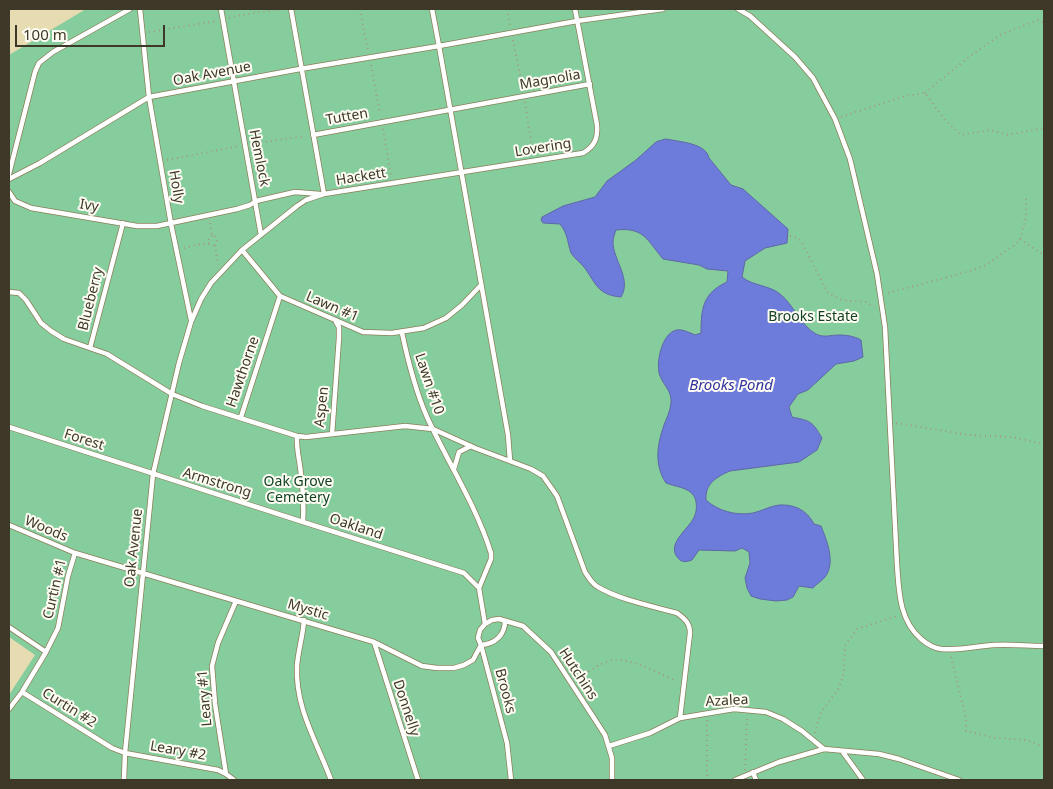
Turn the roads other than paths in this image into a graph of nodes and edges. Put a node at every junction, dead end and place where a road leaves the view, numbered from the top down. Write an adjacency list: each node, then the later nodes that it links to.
1 (130, 9): 19 (lane)
2 (140, 9): 15 (lane, Holly)
3 (221, 9): 13 (lane, Hemlock)
4 (289, 9): 12 (lane, Tutten)
5 (432, 9): 11 (lane)
6 (576, 9): 10 (lane, Magnolia)
7 (663, 9): 9 (lane, Oak Avenue)
8 (738, 9): 57 (lane)
9 (644, 10): 10 (lane, Oak Avenue)
10 (578, 21): 11 (lane, Oak Avenue); 14 (lane, Magnolia)
11 (439, 46): 12 (lane, Oak Avenue); 16 (lane)
12 (300, 69): 13 (lane, Oak Avenue); 17 (lane, Tutten)
13 (233, 81): 15 (lane, Oak Avenue); 23 (lane, Hemlock)
14 (590, 84): 16 (lane, Magnolia); 18 (lane, Lovering)
15 (149, 97): 20 (lane, Oak Avenue); 25 (lane, Holly)
16 (451, 109): 17 (lane, Tutten); 18 (lane)
17 (313, 135): 22 (lane, Hackett)
18 (462, 173): 22 (lane, Hackett); 28 (lane)
19 (9, 174)
20 (9, 179)
21 (9, 192): 24 (lane, Ivy)
22 (324, 194): 23 (lane, Hemlock); 26 (lane, Oak Avenue)
23 (256, 201): 25 (lane, Holly); 26 (lane)
24 (122, 223): 25 (lane, Ivy); 34 (lane, Blueberry)
25 (171, 224): 32 (lane)
26 (261, 235): 27 (lane, Oak Avenue)
27 (242, 250): 30 (lane, Lawn #1); 32 (lane, Oak Avenue)
28 (481, 286): 33 (lane, Lawn #1); 42 (lane)
29 (9, 292): 34 (lane)
30 (280, 296): 31 (lane, Lawn #1); 36 (lane, Hawthorne)
31 (335, 321): 33 (lane, Lawn #1); 39 (lane, Aspen)
32 (192, 322): 35 (lane, Oak Avenue)
33 (402, 332): 38 (lane, Lawn #10)
34 (90, 348): 35 (lane, Blueberry)
35 (172, 394): 36 (lane, Hawthorne); 44 (lane, Oak Avenue)
36 (241, 417): 40 (lane, Aspen)
37 (9, 427): 44 (lane, Forest)
38 (433, 429): 39 (lane, Lawn #10); 41 (lane); 43 (lane)
39 (332, 434): 40 (lane, Aspen)
40 (297, 436): 45 (lane)
41 (472, 446): 42 (lane); 43 (lane)
42 (510, 461): 61 (lane)
43 (454, 469): 49 (lane)
44 (152, 474): 45 (lane, Armstrong); 48 (lane, Oak Avenue)
45 (303, 522): 49 (lane, Oakland)
46 (9, 525): 47 (lane, Woods)
47 (75, 553): 48 (lane, Curtin #1); 58 (lane, Curtin #1)
48 (142, 574): 50 (lane); 65 (lane, Oak Avenue)
49 (479, 588): 53 (lane)
50 (236, 601): 51 (lane, Mystic); 67 (lane, Leary #1)
51 (304, 620): 55 (lane, Mystic); 70 (lane)
52 (505, 621): 53 (lane, Hutchins); 56 (lane); 62 (lane, Hutchins)
53 (485, 624): 56 (lane)
54 (9, 628): 58 (lane)
55 (374, 642): 56 (lane, Mystic); 71 (lane, Donnelly)
56 (481, 645): 72 (lane, Brooks)
57 (1044, 646)
58 (46, 652): 59 (lane, Curtin #1)
59 (22, 692): 60 (lane, Curtin #2); 65 (lane, Curtin #2)
60 (9, 709)
61 (680, 718): 62 (lane, Azalea); 63 (lane, Azalea)
62 (609, 746): 73 (lane, Hutchins)
63 (824, 749): 64 (lane); 66 (lane)
64 (842, 750): 76 (lane); 77 (lane)
65 (125, 754): 67 (lane, Leary #2); 68 (lane, Oak Avenue)
66 (753, 772): 74 (lane); 75 (lane)
67 (226, 774): 69 (lane)
68 (124, 780)
69 (234, 780)
70 (331, 780)
71 (418, 780)
72 (511, 780)
73 (612, 780)
74 (735, 780)
75 (756, 780)
76 (863, 780)
77 (959, 780)

